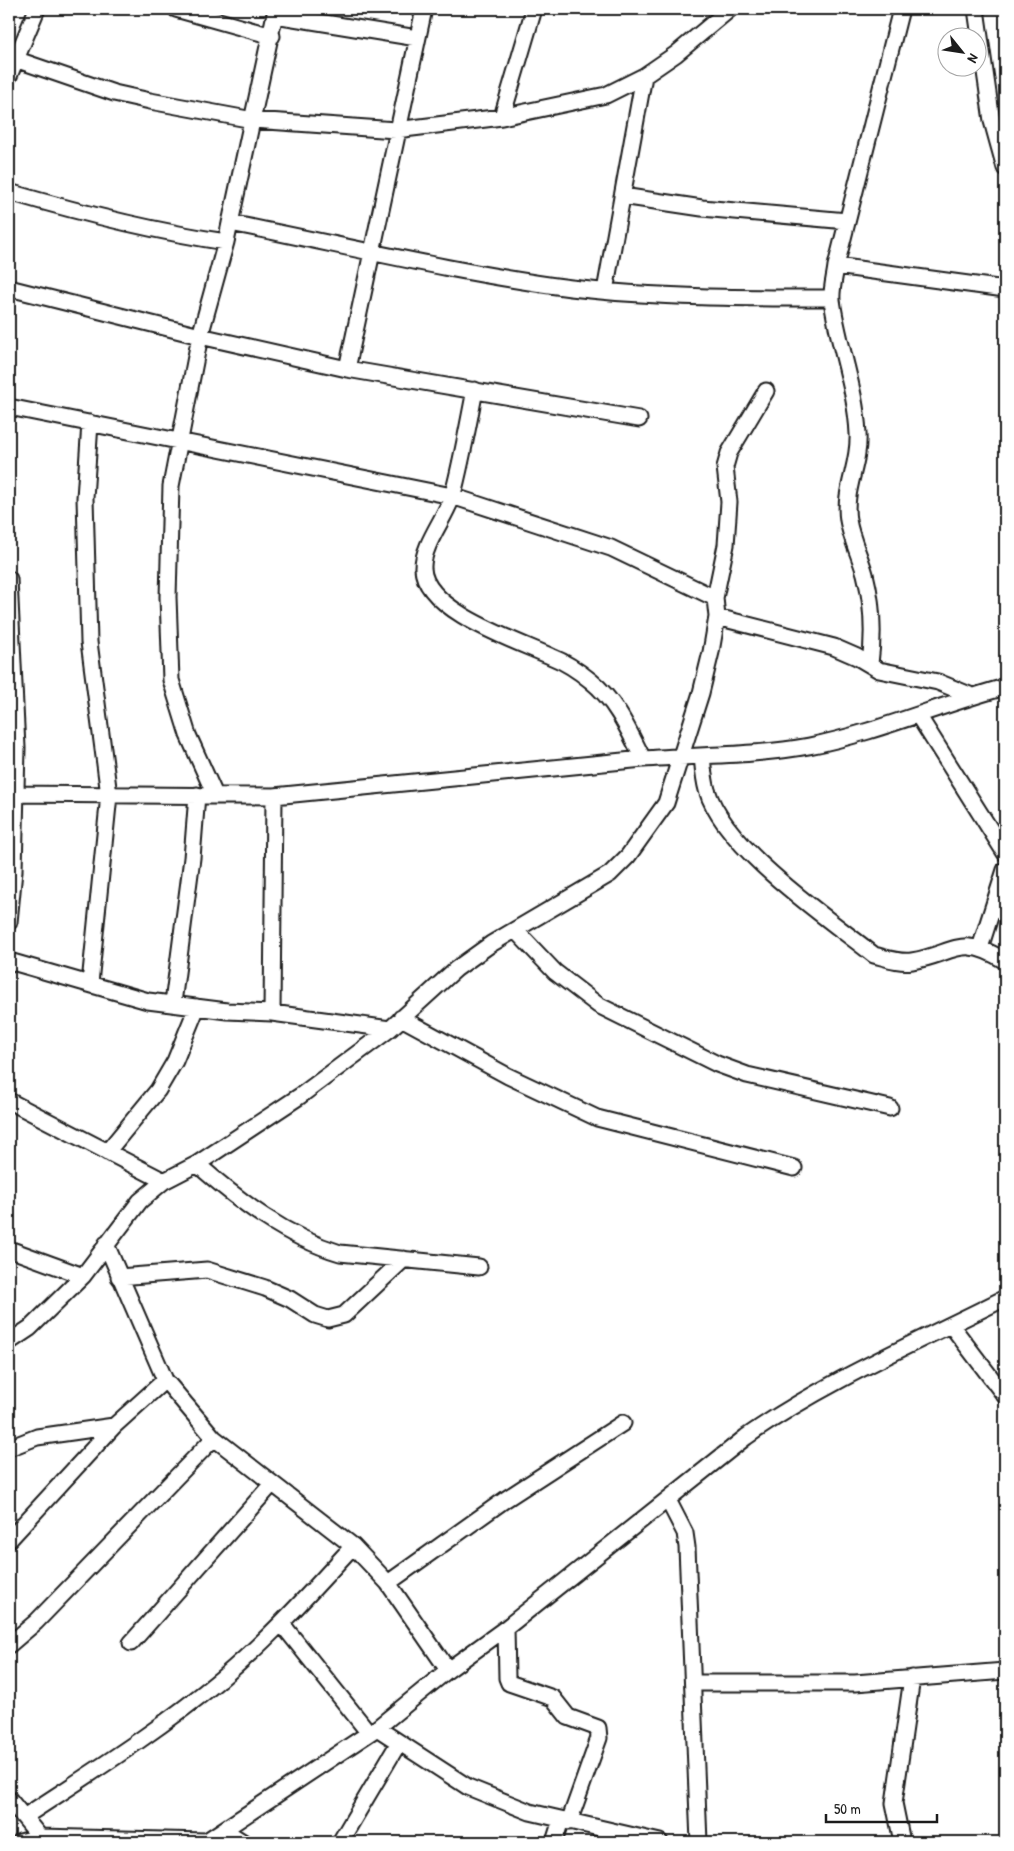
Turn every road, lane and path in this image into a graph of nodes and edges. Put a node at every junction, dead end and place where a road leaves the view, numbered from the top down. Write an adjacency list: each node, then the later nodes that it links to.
1 (37, 9): 11 (street)
2 (176, 9): 9 (street)
3 (424, 9): 10 (street)
4 (534, 9): 14 (street)
5 (730, 9): 13 (street)
6 (901, 9): 20 (street)
7 (976, 9): 17 (street)
8 (276, 12): 9 (street); 10 (street)
9 (272, 36): 15 (street)
10 (417, 38): 16 (street)
11 (12, 58): 12 (street); 15 (street)
12 (9, 76)
13 (644, 76): 14 (street); 19 (street)
14 (502, 117): 16 (street)
15 (253, 120): 16 (street); 21 (street)
16 (396, 130): 23 (street)
17 (1005, 168)
18 (9, 192): 22 (street)
19 (622, 196): 20 (street); 27 (street)
20 (847, 221): 24 (street)
21 (230, 223): 22 (street); 23 (street)
22 (226, 242): 29 (street)
23 (372, 252): 27 (street); 30 (street)
24 (836, 266): 26 (street); 28 (street)
25 (9, 288): 29 (street)
26 (1005, 288)
27 (605, 291): 28 (street)
28 (832, 298): 41 (street)
29 (200, 336): 30 (street); 36 (street)
30 (347, 369): 31 (street)
31 (475, 390): 34 (street); 37 (street)
32 (766, 391): 39 (street)
33 (9, 407): 35 (street)
34 (638, 418)
35 (90, 423): 36 (street); 49 (street)
36 (179, 441): 37 (street); 51 (street)
37 (452, 496): 39 (street); 47 (street)
38 (9, 579): 48 (street)
39 (715, 598): 40 (street)
40 (717, 616): 41 (street); 45 (street)
41 (870, 664): 43 (street)
42 (1005, 688): 43 (street)
43 (972, 696): 44 (street)
44 (918, 716): 46 (street); 53 (street)
45 (681, 756): 46 (street); 47 (street); 56 (street)
46 (702, 756): 57 (street)
47 (643, 759): 52 (street)
48 (13, 794): 49 (street); 55 (street)
49 (109, 795): 50 (street); 60 (street)
50 (197, 795): 51 (street); 61 (street)
51 (215, 795): 52 (street)
52 (274, 796): 63 (street)
53 (1005, 853)
54 (1005, 870): 57 (street)
55 (9, 922)
56 (515, 930): 64 (street); 67 (street)
57 (980, 948): 59 (street)
58 (9, 961): 60 (street)
59 (1005, 961)
60 (90, 983): 61 (street)
61 (173, 1003): 62 (street)
62 (197, 1007): 63 (street); 68 (street)
63 (272, 1013): 65 (street)
64 (401, 1018): 65 (street); 70 (street)
65 (390, 1029): 69 (street)
66 (9, 1101): 68 (street)
67 (890, 1108)
68 (107, 1152): 71 (street)
69 (197, 1164): 71 (street); 74 (street)
70 (794, 1168)
71 (164, 1181): 72 (street)
72 (106, 1244): 76 (street); 77 (street)
73 (9, 1249): 76 (street)
74 (404, 1259): 75 (street); 77 (street)
75 (479, 1267)
76 (83, 1276): 80 (street)
77 (119, 1277): 81 (street)
78 (1005, 1298): 79 (street)
79 (951, 1325): 82 (street); 88 (street)
80 (9, 1342)
81 (165, 1380): 84 (street); 85 (street)
82 (1005, 1396)
83 (623, 1423): 91 (street)
84 (114, 1426): 86 (street); 89 (street)
85 (214, 1438): 87 (street); 95 (street)
86 (9, 1448)
87 (272, 1484): 90 (street); 94 (street)
88 (668, 1500): 93 (street); 99 (street)
89 (9, 1540)
90 (353, 1546): 91 (street); 92 (street)
91 (388, 1583): 96 (street)
92 (282, 1624): 100 (street); 103 (street)
93 (506, 1628): 96 (street); 104 (street)
94 (131, 1643)
95 (9, 1645)
96 (448, 1670): 100 (street)
97 (1005, 1671): 98 (street)
98 (912, 1678): 99 (street); 114 (street)
99 (694, 1683): 113 (street)
100 (373, 1731): 101 (street); 105 (street)
101 (398, 1744): 104 (street); 110 (street)
102 (9, 1799): 103 (street)
103 (24, 1818): 106 (street)
104 (565, 1821): 111 (street); 112 (street)
105 (224, 1830): 108 (street); 109 (street)
106 (40, 1837): 107 (street); 108 (street)
107 (20, 1842)
108 (205, 1842)
109 (243, 1842)
110 (340, 1842)
111 (554, 1842)
112 (660, 1842)
113 (699, 1842)
114 (902, 1842)

